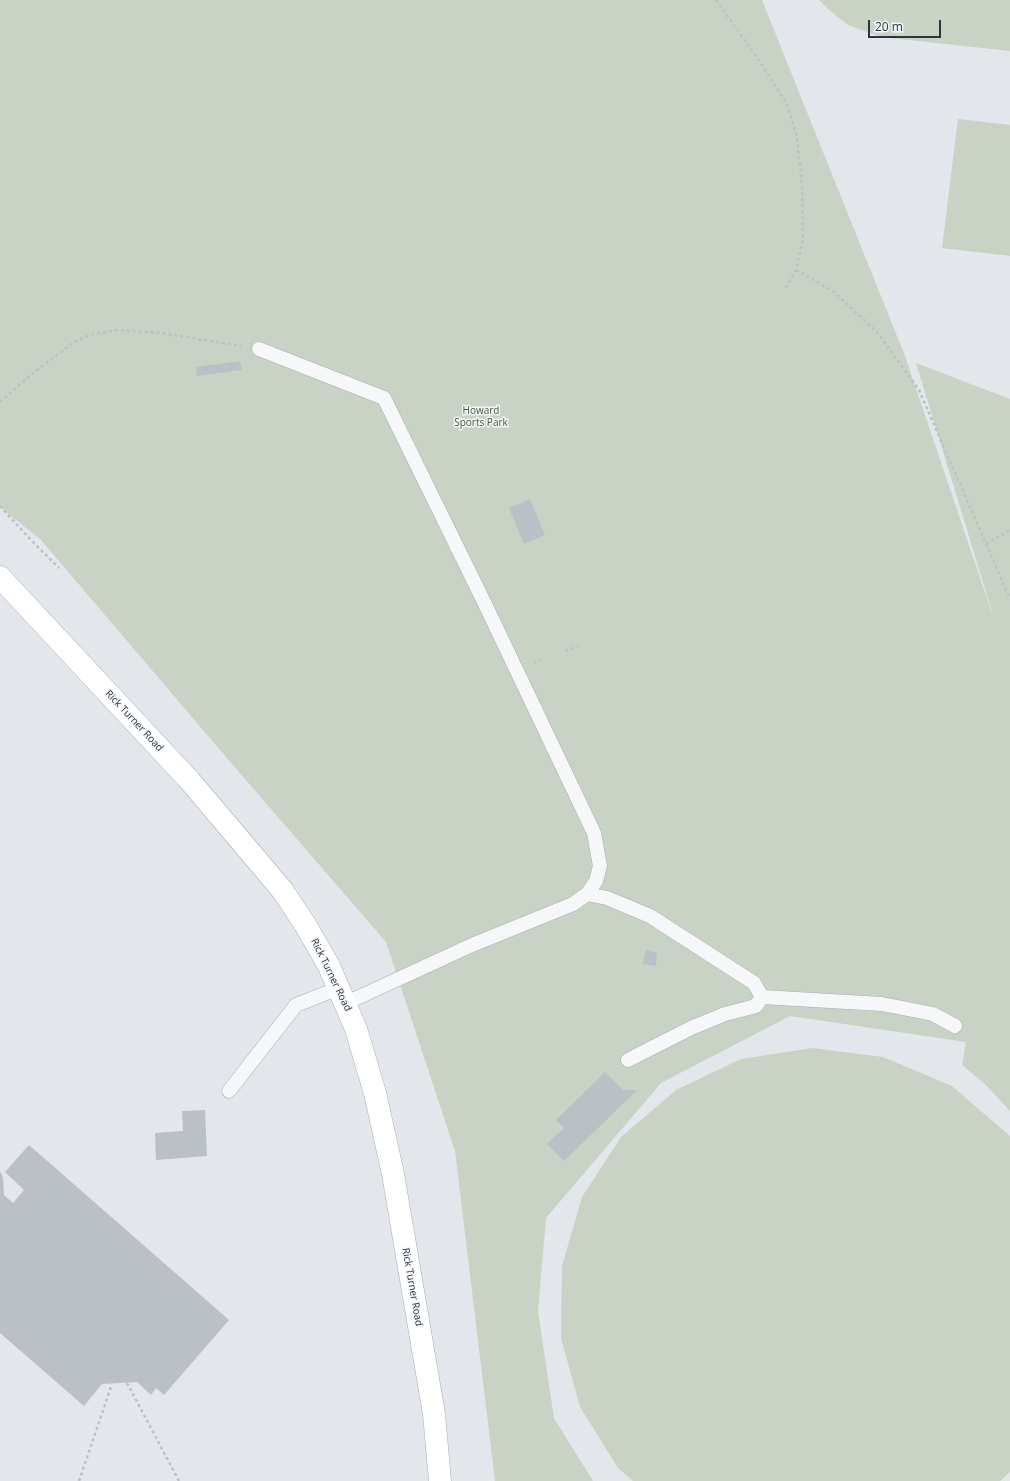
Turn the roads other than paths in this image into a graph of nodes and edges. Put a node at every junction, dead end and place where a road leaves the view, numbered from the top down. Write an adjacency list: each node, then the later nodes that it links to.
1 (259, 349): 3 (lane)
2 (0, 577): 4 (main road, Rick Turner Road)
3 (587, 894): 4 (lane); 5 (lane)
4 (342, 996): 8 (lane); 9 (main road, Rick Turner Road)
5 (762, 997): 6 (lane); 7 (lane)
6 (955, 1026)
7 (628, 1060)
8 (229, 1091)
9 (440, 1481)

